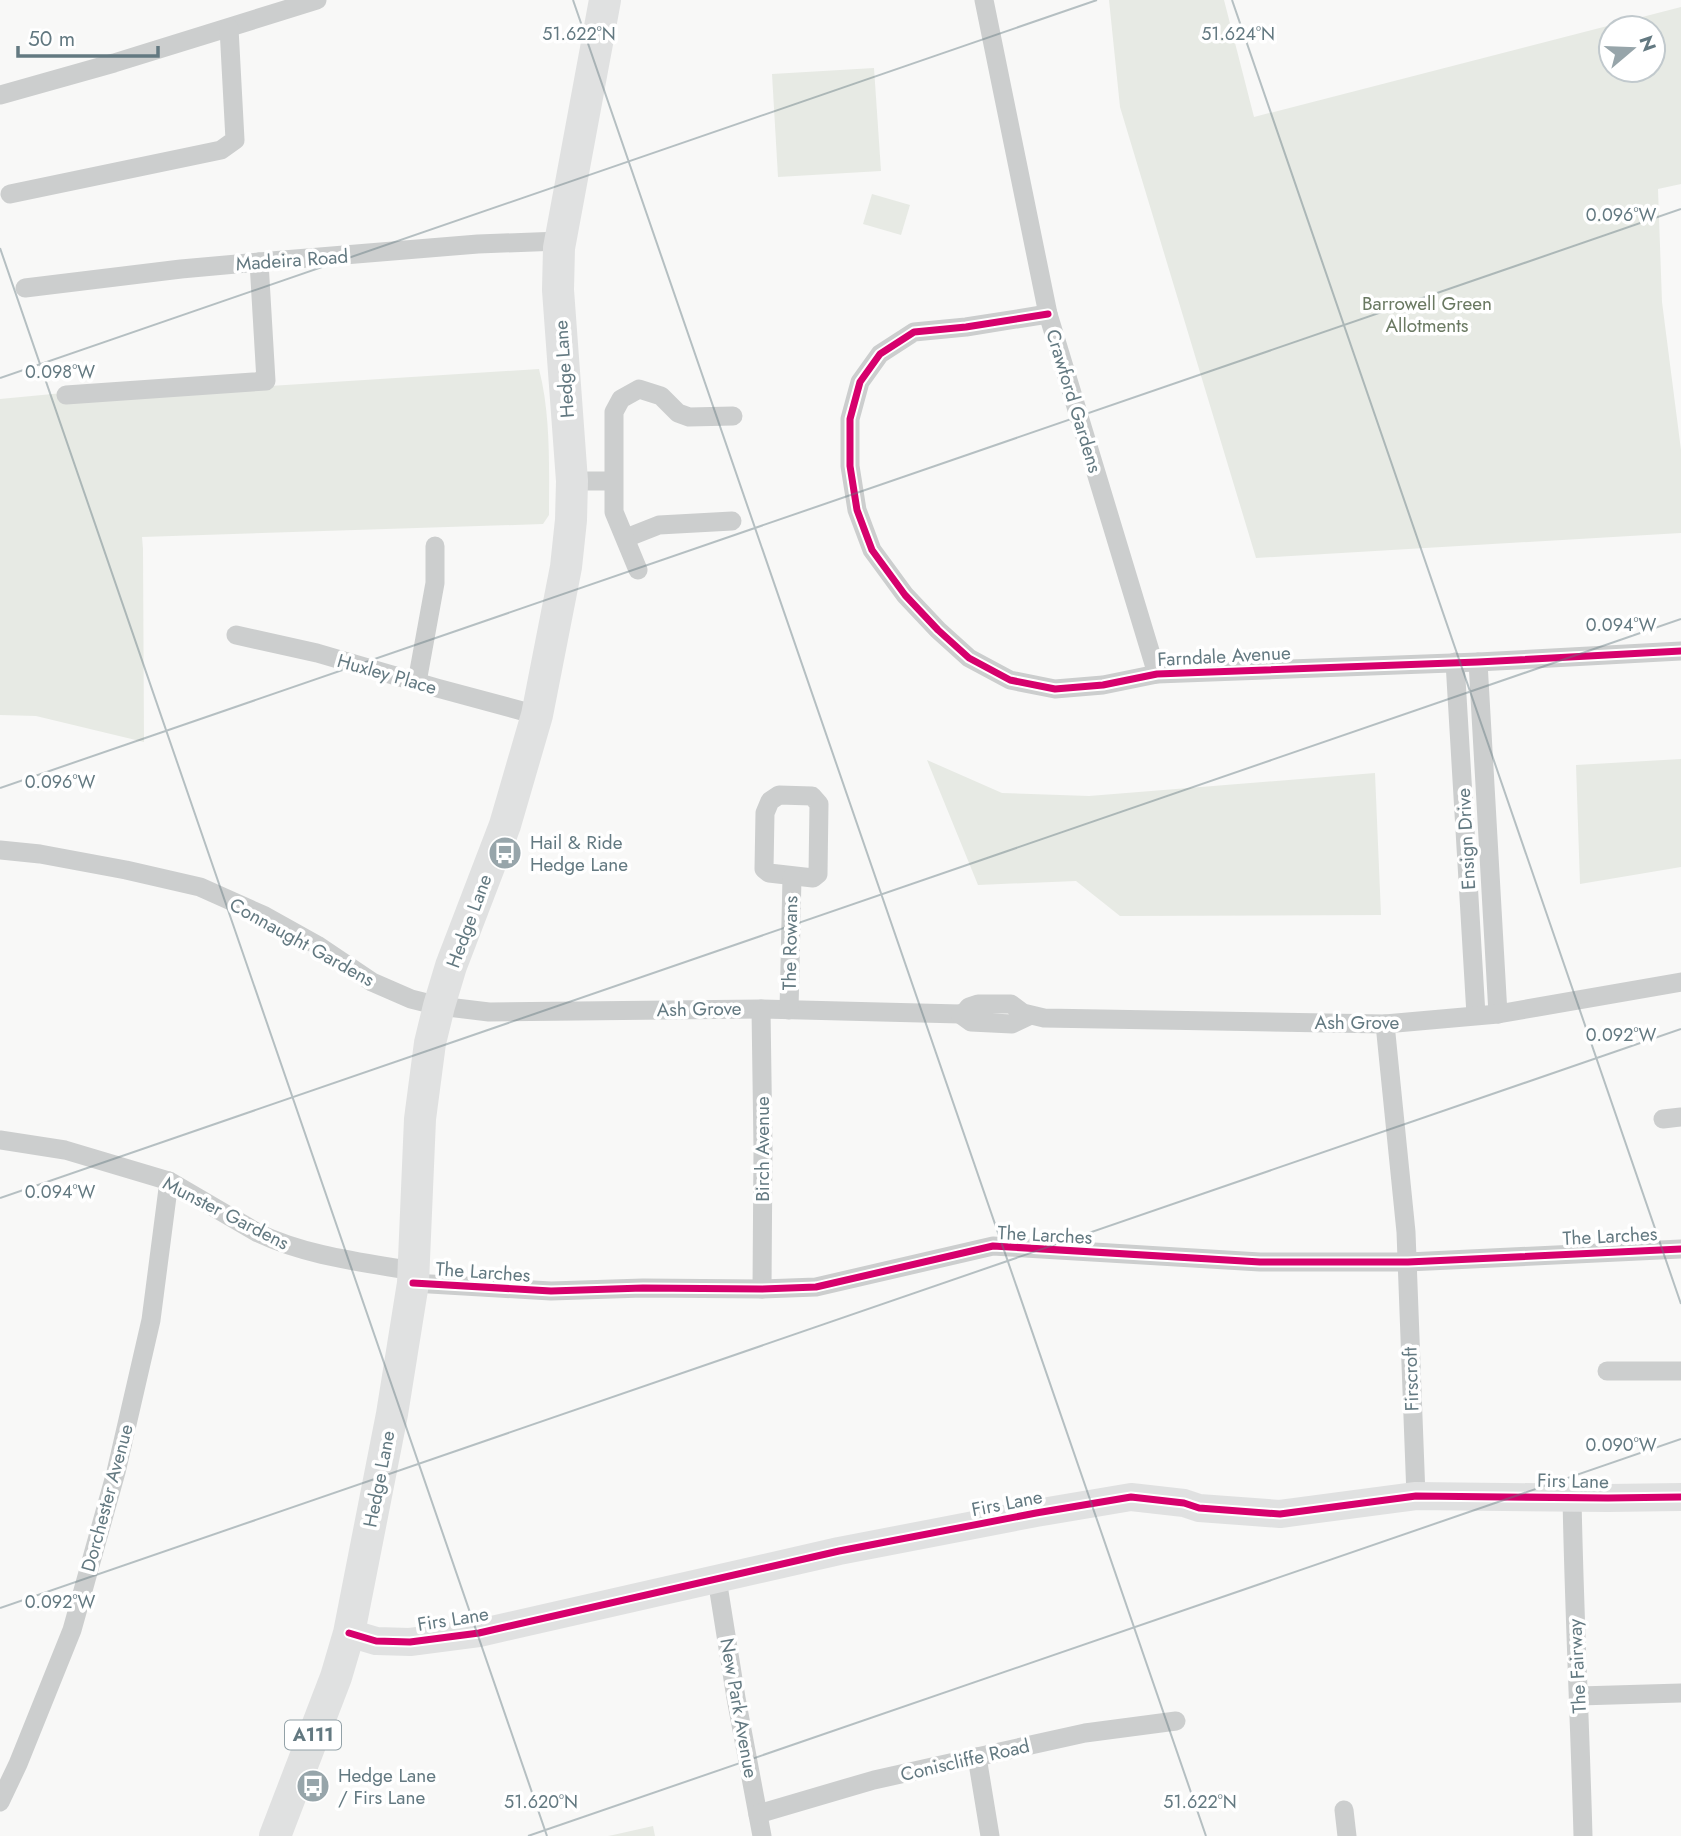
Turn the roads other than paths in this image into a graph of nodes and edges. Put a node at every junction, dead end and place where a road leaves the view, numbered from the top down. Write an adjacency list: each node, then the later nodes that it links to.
1 (317, 0): 4 (street)
2 (605, 0): 7 (main road, Hedge Lane / A111)
3 (984, 0): 10 (street, Crawford Gardens)
4 (229, 28): 5 (street); 6 (street)
5 (0, 94)
6 (10, 194)
7 (560, 242): 8 (street, Madeira Road); 13 (main road, Hedge Lane / A111)
8 (259, 262): 9 (street, Madeira Road); 11 (street)
9 (24, 288)
10 (1048, 314): 23 (street, Crawford Gardens); 23 (street, Farndale Avenue)
11 (66, 395)
12 (733, 416): 14 (street)
13 (572, 481): 14 (street); 25 (main road, Hedge Lane / A111)
14 (613, 481): 16 (street)
15 (732, 521): 16 (street)
16 (625, 538): 18 (street)
17 (435, 546): 24 (street)
18 (638, 570)
19 (236, 635): 24 (street, Huxley Place)
20 (1681, 651): 22 (street, Farndale Avenue)
21 (1455, 662): 22 (street, Farndale Avenue); 23 (street, Farndale Avenue); 33 (street, Ensign Drive)
22 (1478, 662): 32 (street, Ensign Drive)
23 (1157, 674)
24 (417, 682): 25 (street, Huxley Place)
25 (537, 715): 29 (main road, Hedge Lane / A111)
26 (0, 850): 29 (street, Connaught Gardens)
27 (792, 877): 27 (street); 31 (street, The Rowans)
28 (1681, 982): 32 (street, Ash Grove)
29 (439, 1006): 30 (street, Ash Grove); 40 (main road, Hedge Lane / A111)
30 (761, 1009): 31 (street, Ash Grove); 41 (street, Birch Avenue)
31 (789, 1010): 34 (street, Ash Grove)
32 (1498, 1014): 33 (street, Ash Grove)
33 (1476, 1015): 34 (street, Ash Grove)
34 (1385, 1024): 39 (street, Firscroft)
35 (0, 1140): 36 (street, Munster Gardens)
36 (169, 1181): 40 (street, Munster Gardens); 53 (street, Dorchester Avenue)
37 (1681, 1249): 38 (street); 39 (street, The Larches)
38 (1681, 1255)
39 (1408, 1262): 41 (street, The Larches); 44 (street, Firscroft)
40 (413, 1277): 41 (street, The Larches); 48 (main road, Hedge Lane / A111)
41 (762, 1289)
42 (1607, 1371): 43 (street)
43 (1681, 1371)
44 (1416, 1496): 45 (street, Firs Lane); 47 (street, Firs Lane)
45 (1572, 1497): 46 (street, Firs Lane); 50 (street, The Fairway)
46 (1681, 1497)
47 (717, 1579): 48 (street, Firs Lane); 55 (street, New Park Avenue)
48 (349, 1633): 56 (main road, Hedge Lane / A111)
49 (1681, 1693): 50 (street)
50 (1579, 1696): 60 (street, The Fairway)
51 (1176, 1721): 52 (street, Coniscliffe Road)
52 (977, 1757): 55 (street, Coniscliffe Road); 58 (street)
53 (0, 1802)
54 (1344, 1810): 59 (street)
55 (758, 1814): 57 (street, New Park Avenue)
56 (275, 1836)
57 (762, 1836)
58 (990, 1836)
59 (1347, 1836)
60 (1583, 1836)

